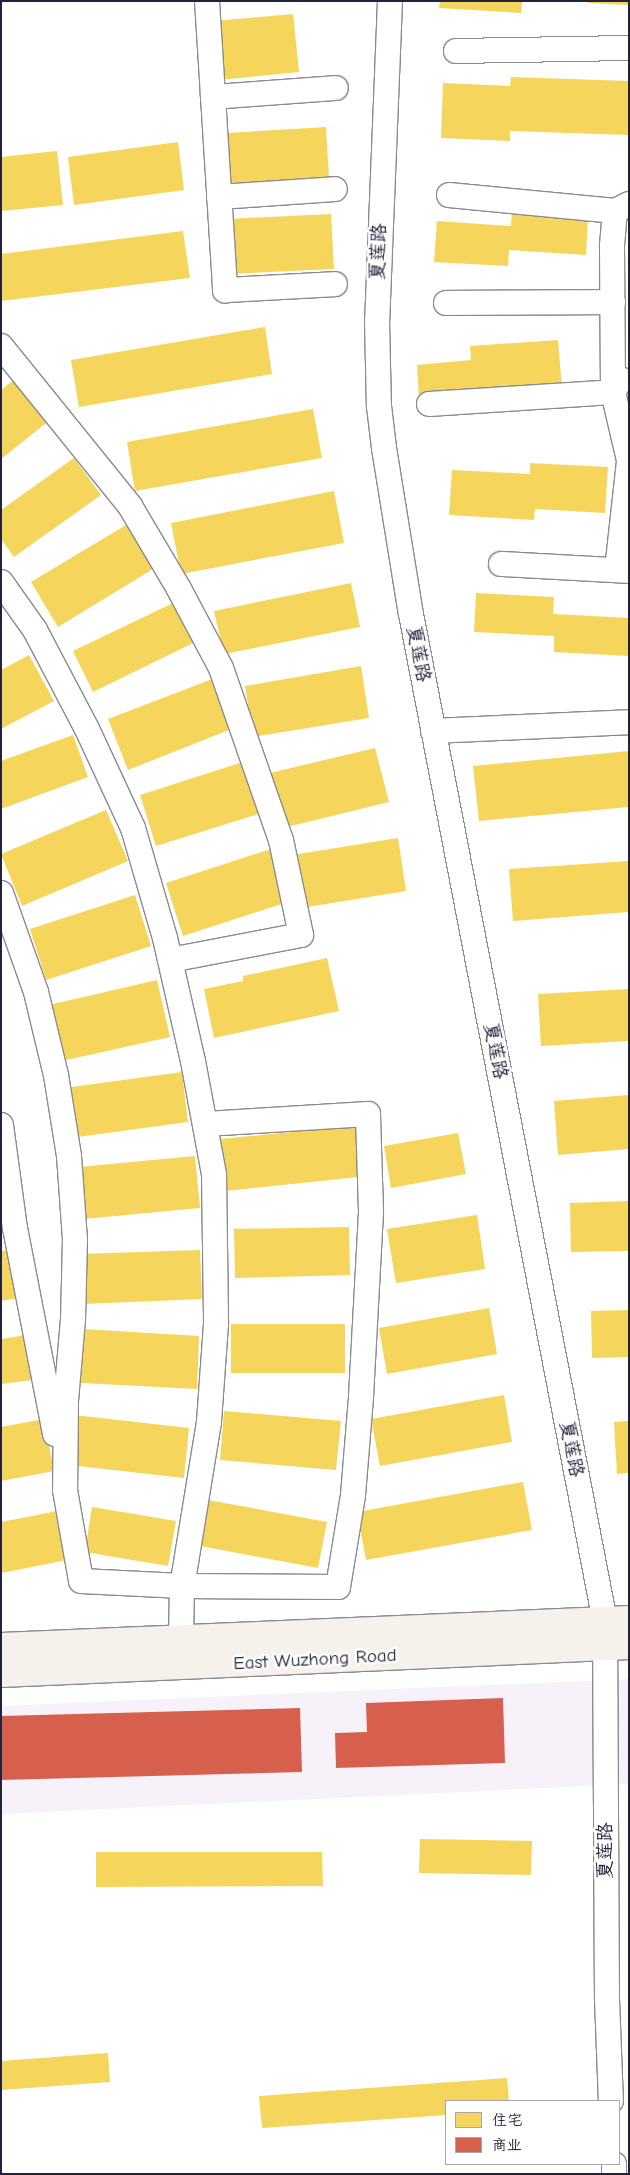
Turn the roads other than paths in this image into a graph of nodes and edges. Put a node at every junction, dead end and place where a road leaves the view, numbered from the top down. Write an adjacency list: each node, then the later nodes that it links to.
1 (207, 1): 6 (street)
2 (390, 1): 22 (street, 夏莲路)
3 (629, 48): 4 (street)
4 (456, 51)
5 (336, 88): 6 (street)
6 (213, 97): 9 (street)
7 (335, 189): 9 (street)
8 (449, 195): 10 (street)
9 (219, 197): 11 (street)
10 (622, 207): 12 (street)
11 (335, 284)
12 (612, 302): 13 (street); 15 (street)
13 (446, 303)
14 (1, 346): 24 (street)
15 (621, 385): 16 (street); 17 (street)
16 (429, 404)
17 (629, 460): 19 (street)
18 (501, 564): 19 (street)
19 (623, 571)
20 (1, 582): 24 (street)
21 (629, 722): 22 (street)
22 (433, 731): 29 (street, 夏莲路)
23 (1, 894): 27 (street)
24 (170, 960): 25 (street)
25 (205, 1124): 28 (street); 28 (street)
26 (1, 1125): 27 (street)
27 (65, 1490): 28 (street)
28 (182, 1586): 30 (street)
29 (617, 1633): 30 (main road, East Wuzhong Road); 32 (main road, East Wuzhong Road); 33 (street, 夏莲路)
30 (181, 1639): 31 (main road, East Wuzhong Road)
31 (1, 1647)
32 (1, 1673)
33 (611, 2100)

